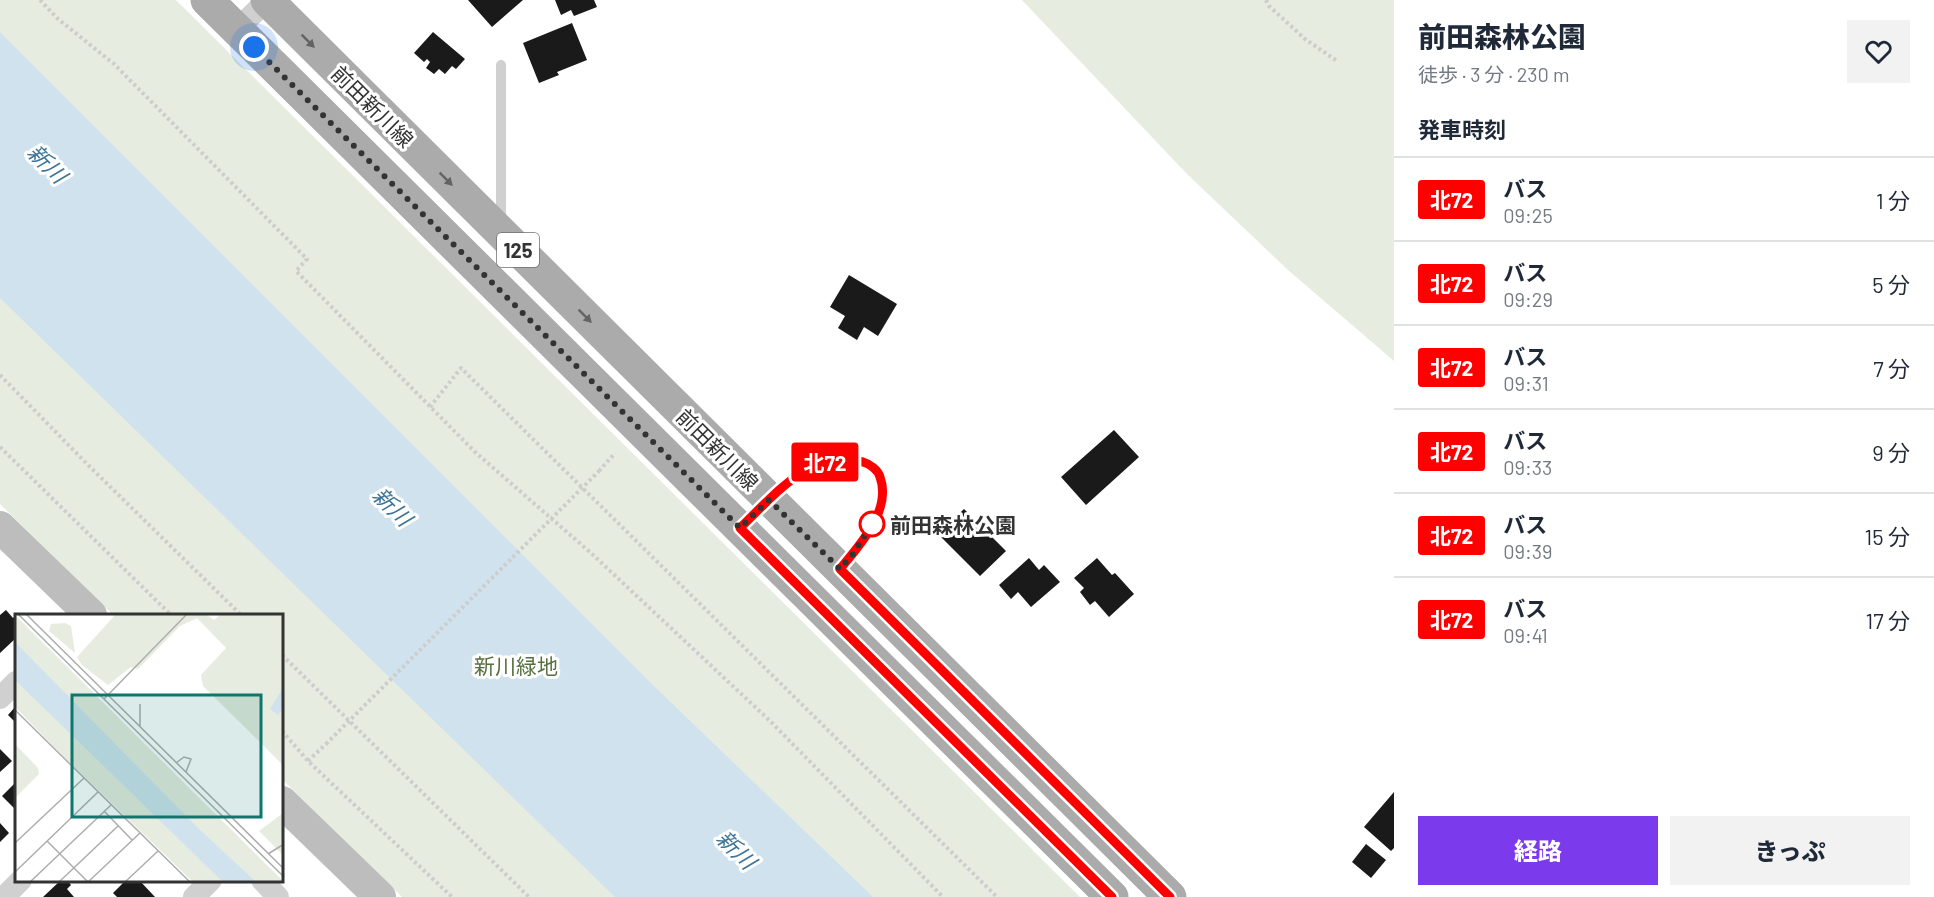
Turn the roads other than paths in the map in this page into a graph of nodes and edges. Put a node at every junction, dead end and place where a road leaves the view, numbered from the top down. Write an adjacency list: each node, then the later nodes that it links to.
1 (207, 0): 3 (main road, 前田新川線 / 125)
2 (267, 0): 3 (street); 5 (main road, 前田新川線 / 125, one-way to 5)
3 (237, 30): 8 (main road, 前田新川線 / 125)
4 (501, 65): 5 (lane)
5 (501, 232): 6 (main road, 前田新川線 / 125, one-way to 6)
6 (769, 500): 8 (lane); 9 (main road, 前田新川線 / 125); 9 (lane)
7 (0, 526): 10 (street)
8 (740, 528): 21 (main road, 前田新川線 / 125)
9 (840, 569): 22 (main road, 前田新川線 / 125)
10 (89, 614)
11 (15, 683): 12 (street)
12 (0, 698)
13 (284, 807): 20 (street)
14 (19, 882): 17 (street)
15 (209, 882): 18 (street)
16 (264, 882): 19 (street)
17 (4, 897)
18 (194, 897)
19 (278, 897)
20 (380, 897)
21 (1112, 897)
22 (1170, 897)

